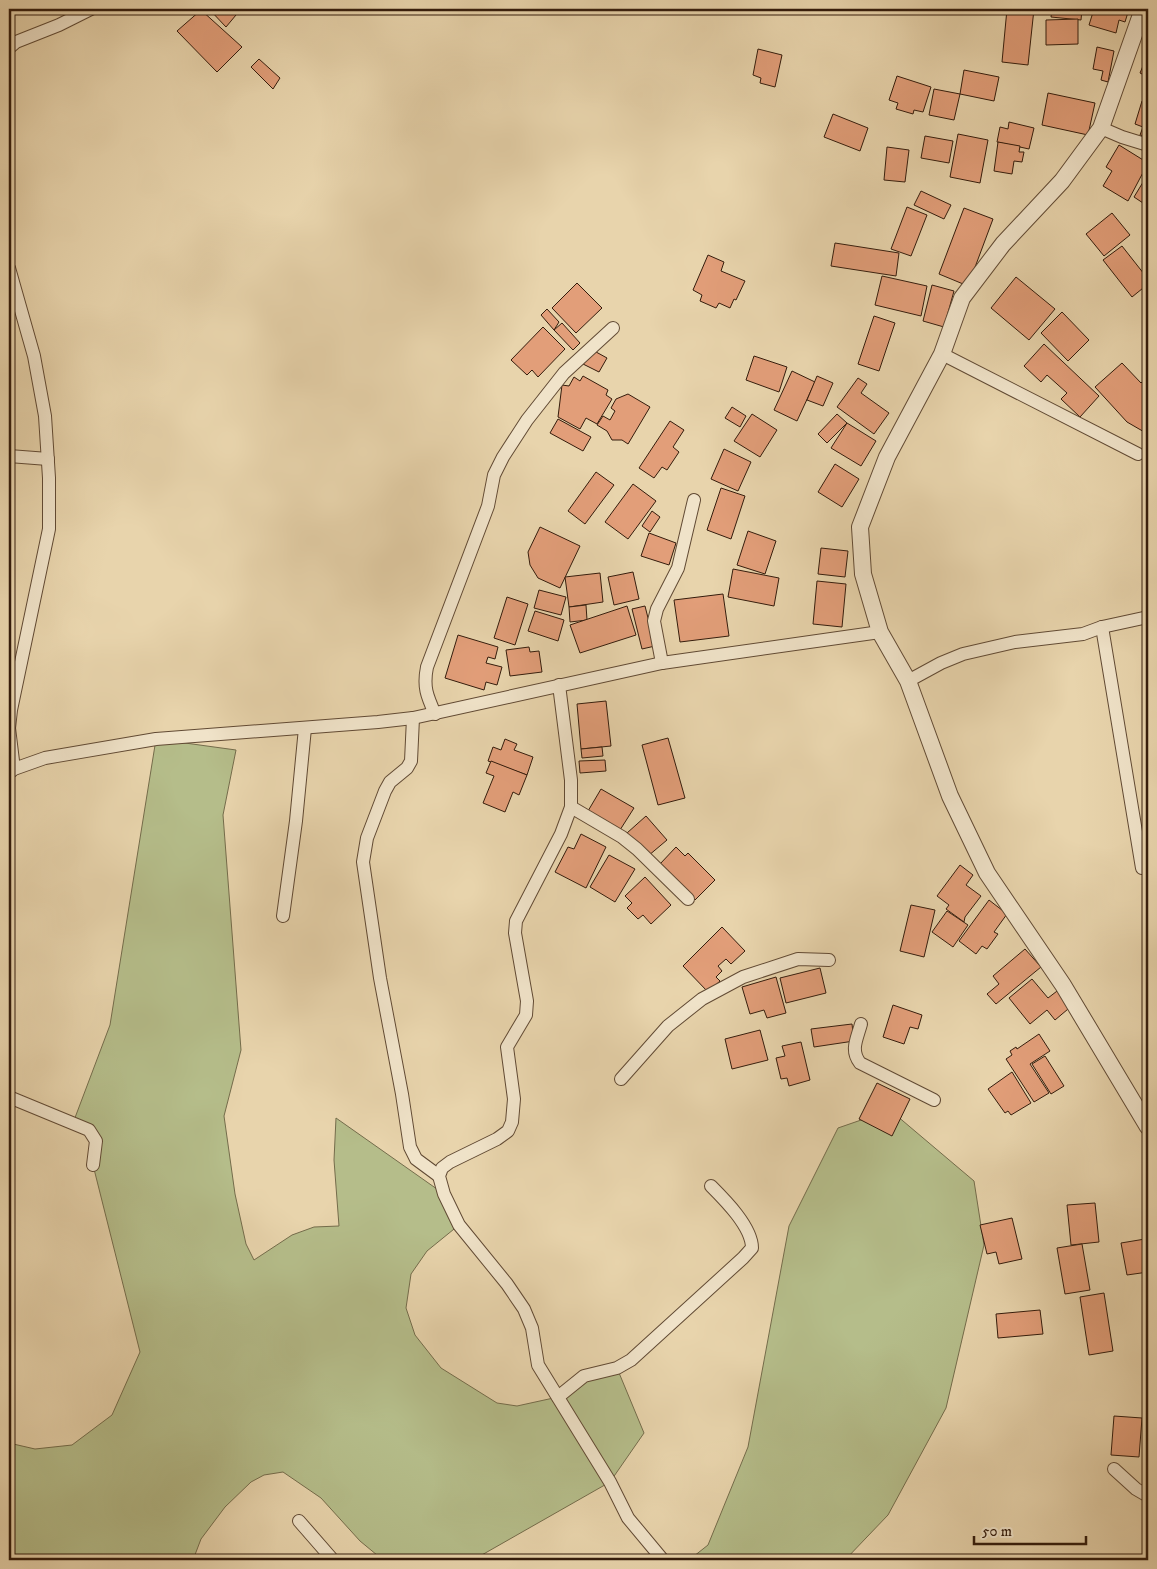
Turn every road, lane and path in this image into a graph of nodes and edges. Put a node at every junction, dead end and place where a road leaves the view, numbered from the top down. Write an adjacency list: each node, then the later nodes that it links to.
1 (91, 9): 3 (street)
2 (1144, 9): 4 (street)
3 (9, 48)
4 (1102, 128): 5 (street); 8 (street)
5 (1148, 145)
6 (9, 268): 11 (street)
7 (613, 328): 19 (street)
8 (942, 354): 9 (street); 15 (street)
9 (1138, 454)
10 (9, 456): 11 (street)
11 (48, 459): 22 (street)
12 (694, 500): 16 (street)
13 (1148, 616): 14 (street)
14 (1102, 627): 17 (street); 24 (street)
15 (880, 632): 16 (street); 17 (street)
16 (662, 663): 18 (street)
17 (908, 681): 32 (street)
18 (559, 685): 19 (street); 23 (street)
19 (435, 714): 20 (street)
20 (413, 718): 21 (street); 34 (street)
21 (305, 728): 22 (street); 26 (street)
22 (12, 771)
23 (571, 807): 25 (street); 34 (street)
24 (1142, 868)
25 (688, 899)
26 (283, 916)
27 (829, 960): 29 (street)
28 (861, 1024): 31 (street)
29 (621, 1079)
30 (9, 1097): 33 (street)
31 (934, 1100)
32 (1148, 1127)
33 (93, 1165)
34 (439, 1176): 36 (street)
35 (711, 1186): 36 (street)
36 (558, 1397): 41 (street)
37 (1114, 1469): 38 (street)
38 (1148, 1496)
39 (299, 1521): 40 (street)
40 (333, 1560)
41 (662, 1560)

